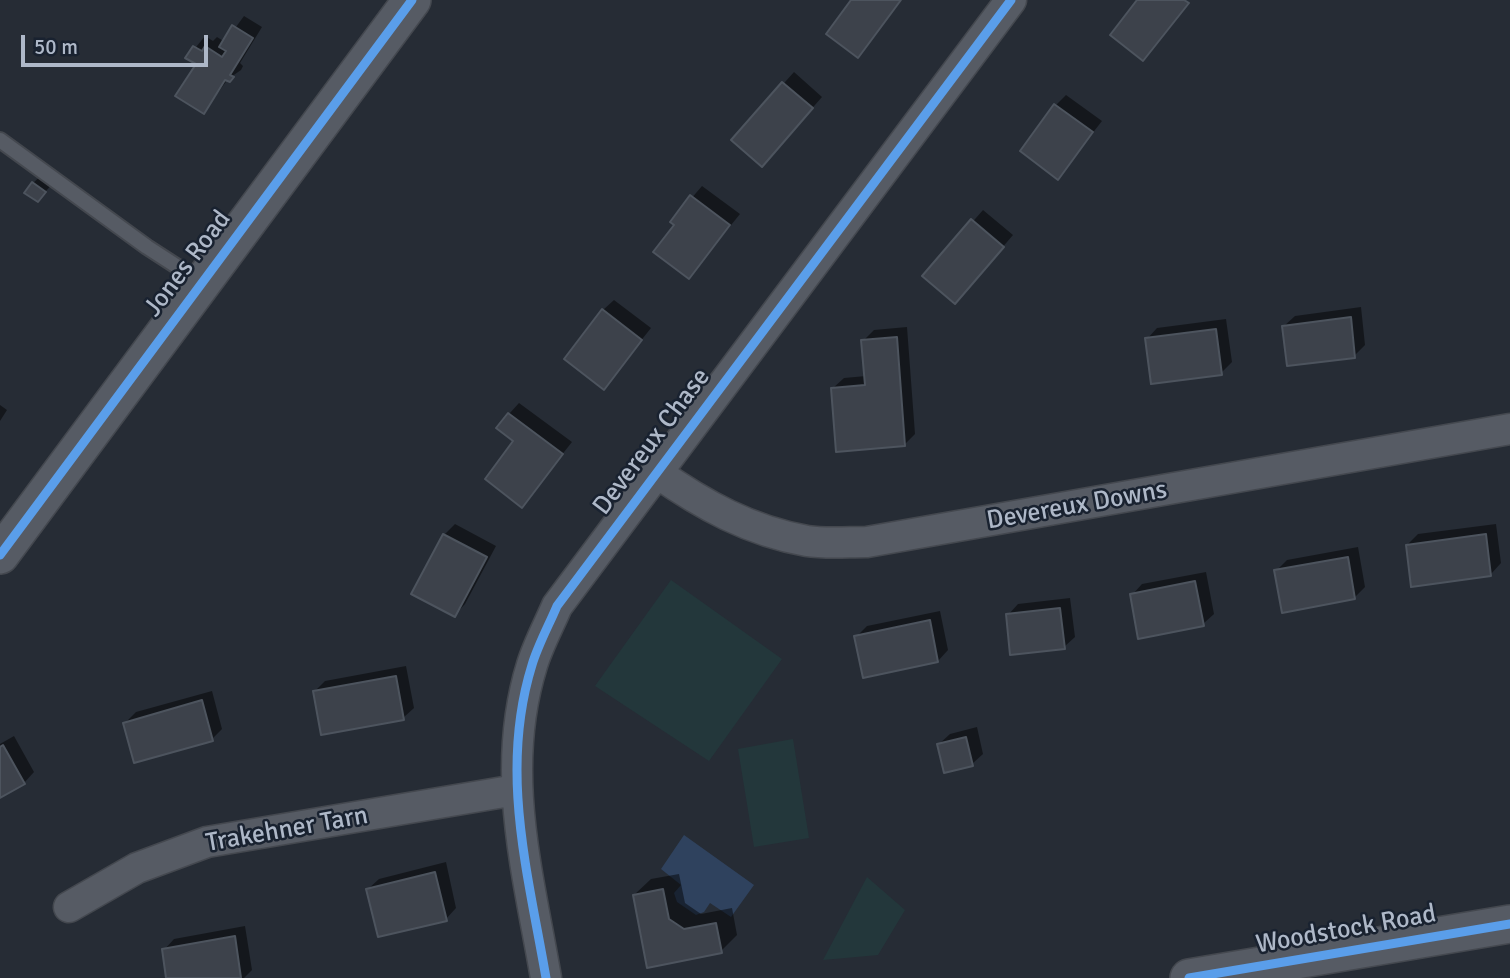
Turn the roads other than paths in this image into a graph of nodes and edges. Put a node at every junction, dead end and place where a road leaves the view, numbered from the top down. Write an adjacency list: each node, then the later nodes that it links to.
1 (412, 0): 4 (street, Jones Road)
2 (1011, 0): 6 (street, Devereux Chase)
3 (0, 140): 4 (lane)
4 (201, 282): 7 (street, Jones Road)
5 (1510, 429): 6 (street, Devereux Downs)
6 (656, 472): 8 (street, Devereux Chase)
7 (0, 555)
8 (516, 790): 9 (street, Trakehner Tarn); 11 (street, Devereux Chase)
9 (69, 906)
10 (1510, 924): 12 (street, Woodstock Road)
11 (546, 978)
12 (1189, 978)

